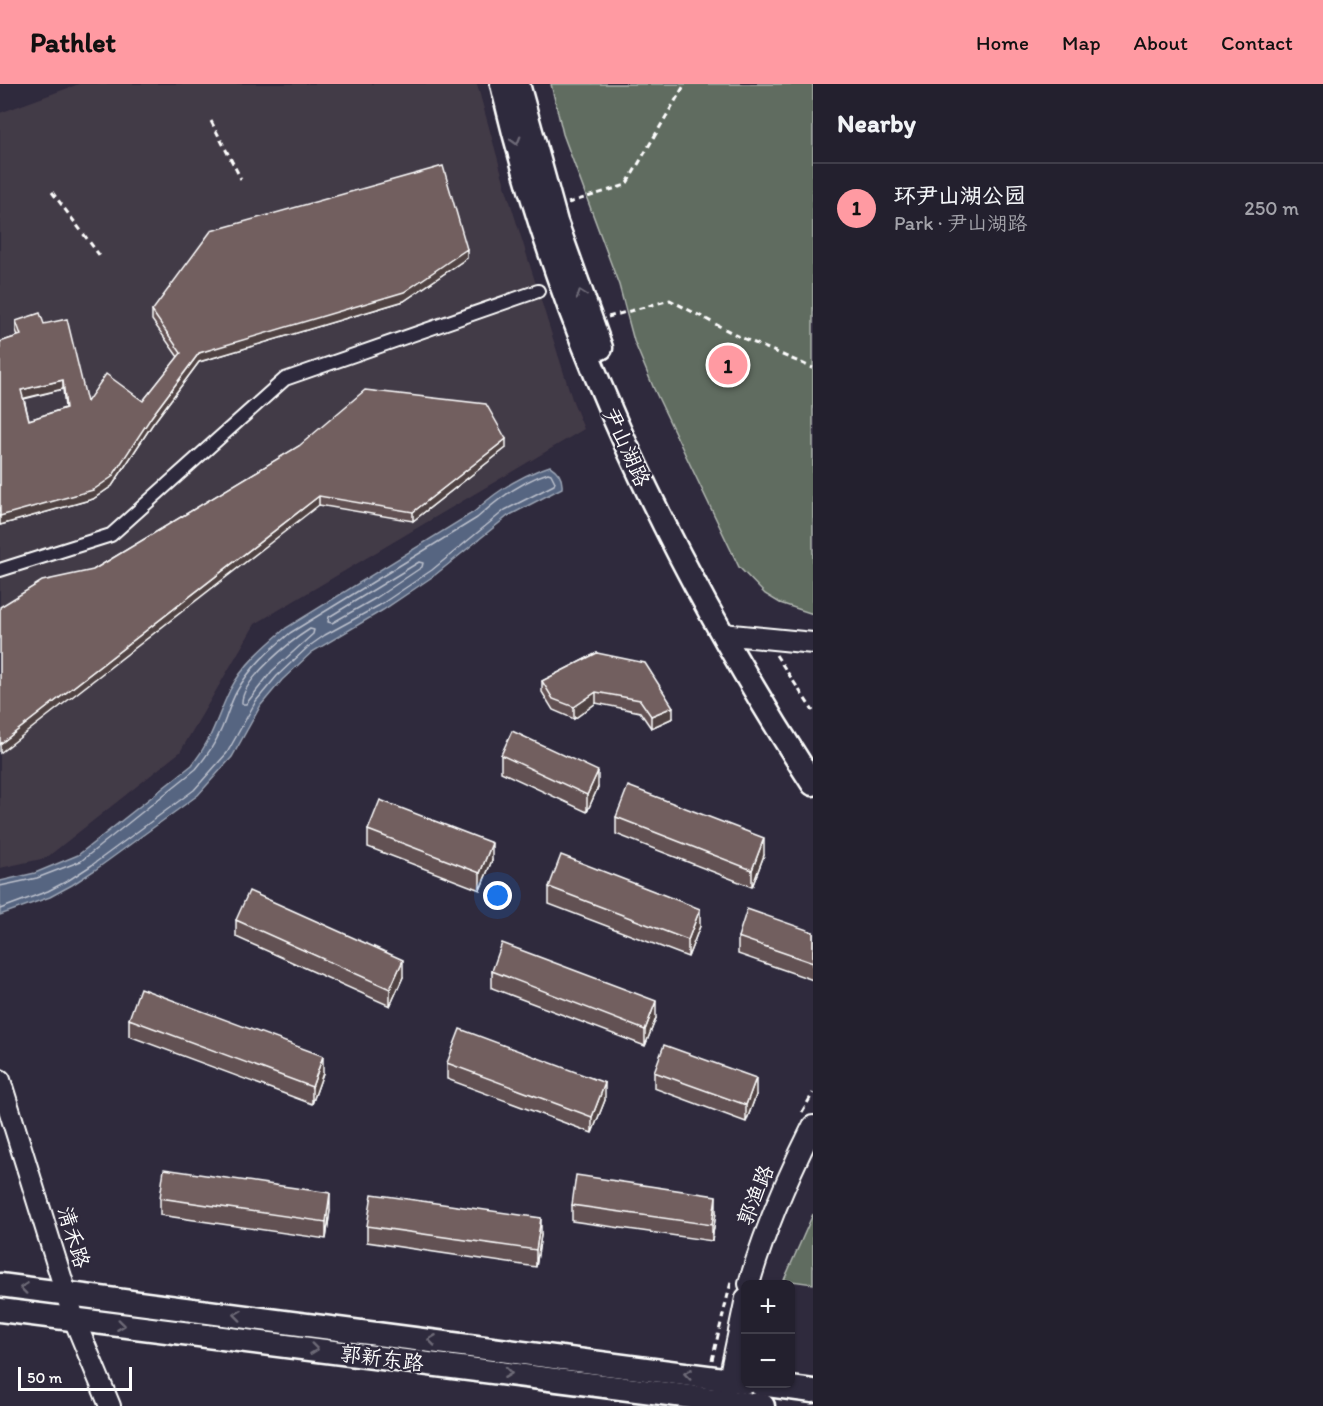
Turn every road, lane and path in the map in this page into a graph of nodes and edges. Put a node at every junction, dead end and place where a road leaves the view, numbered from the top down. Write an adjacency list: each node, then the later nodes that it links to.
1 (502, 84): 13 (main road, 尹山湖路, one-way to 13)
2 (518, 84): 7 (main road, 尹山湖路)
3 (685, 84): 7 (path)
4 (211, 122): 5 (path)
5 (241, 179)
6 (52, 192): 8 (path)
7 (552, 208): 10 (main road, 尹山湖路, one-way to 7)
8 (100, 256)
9 (538, 291): 12 (street)
10 (591, 321): 11 (path); 13 (main road, 尹山湖路)
11 (813, 368)
12 (0, 570)
13 (730, 635): 14 (street); 17 (main road, 尹山湖路); 18 (main road, 尹山湖路)
14 (764, 638): 15 (street); 16 (path)
15 (813, 643)
16 (813, 711)
17 (813, 759)
18 (813, 784)
19 (0, 1080): 23 (street, 清禾路)
20 (813, 1126): 21 (street, 郭渔路)
21 (750, 1280)
22 (0, 1285): 23 (main road, 郭新东路, one-way to 22)
23 (66, 1293): 25 (street, 清禾路); 29 (main road, 郭新东路, one-way to 23)
24 (0, 1310): 25 (main road, 郭新东路)
25 (74, 1319): 29 (main road, 郭新东路, one-way to 29); 30 (street, 清禾路)
26 (741, 1326): 29 (street)
27 (793, 1388): 28 (main road)
28 (813, 1391)
29 (729, 1392): 31 (main road, 郭新东路)
30 (110, 1406)
31 (763, 1406)

